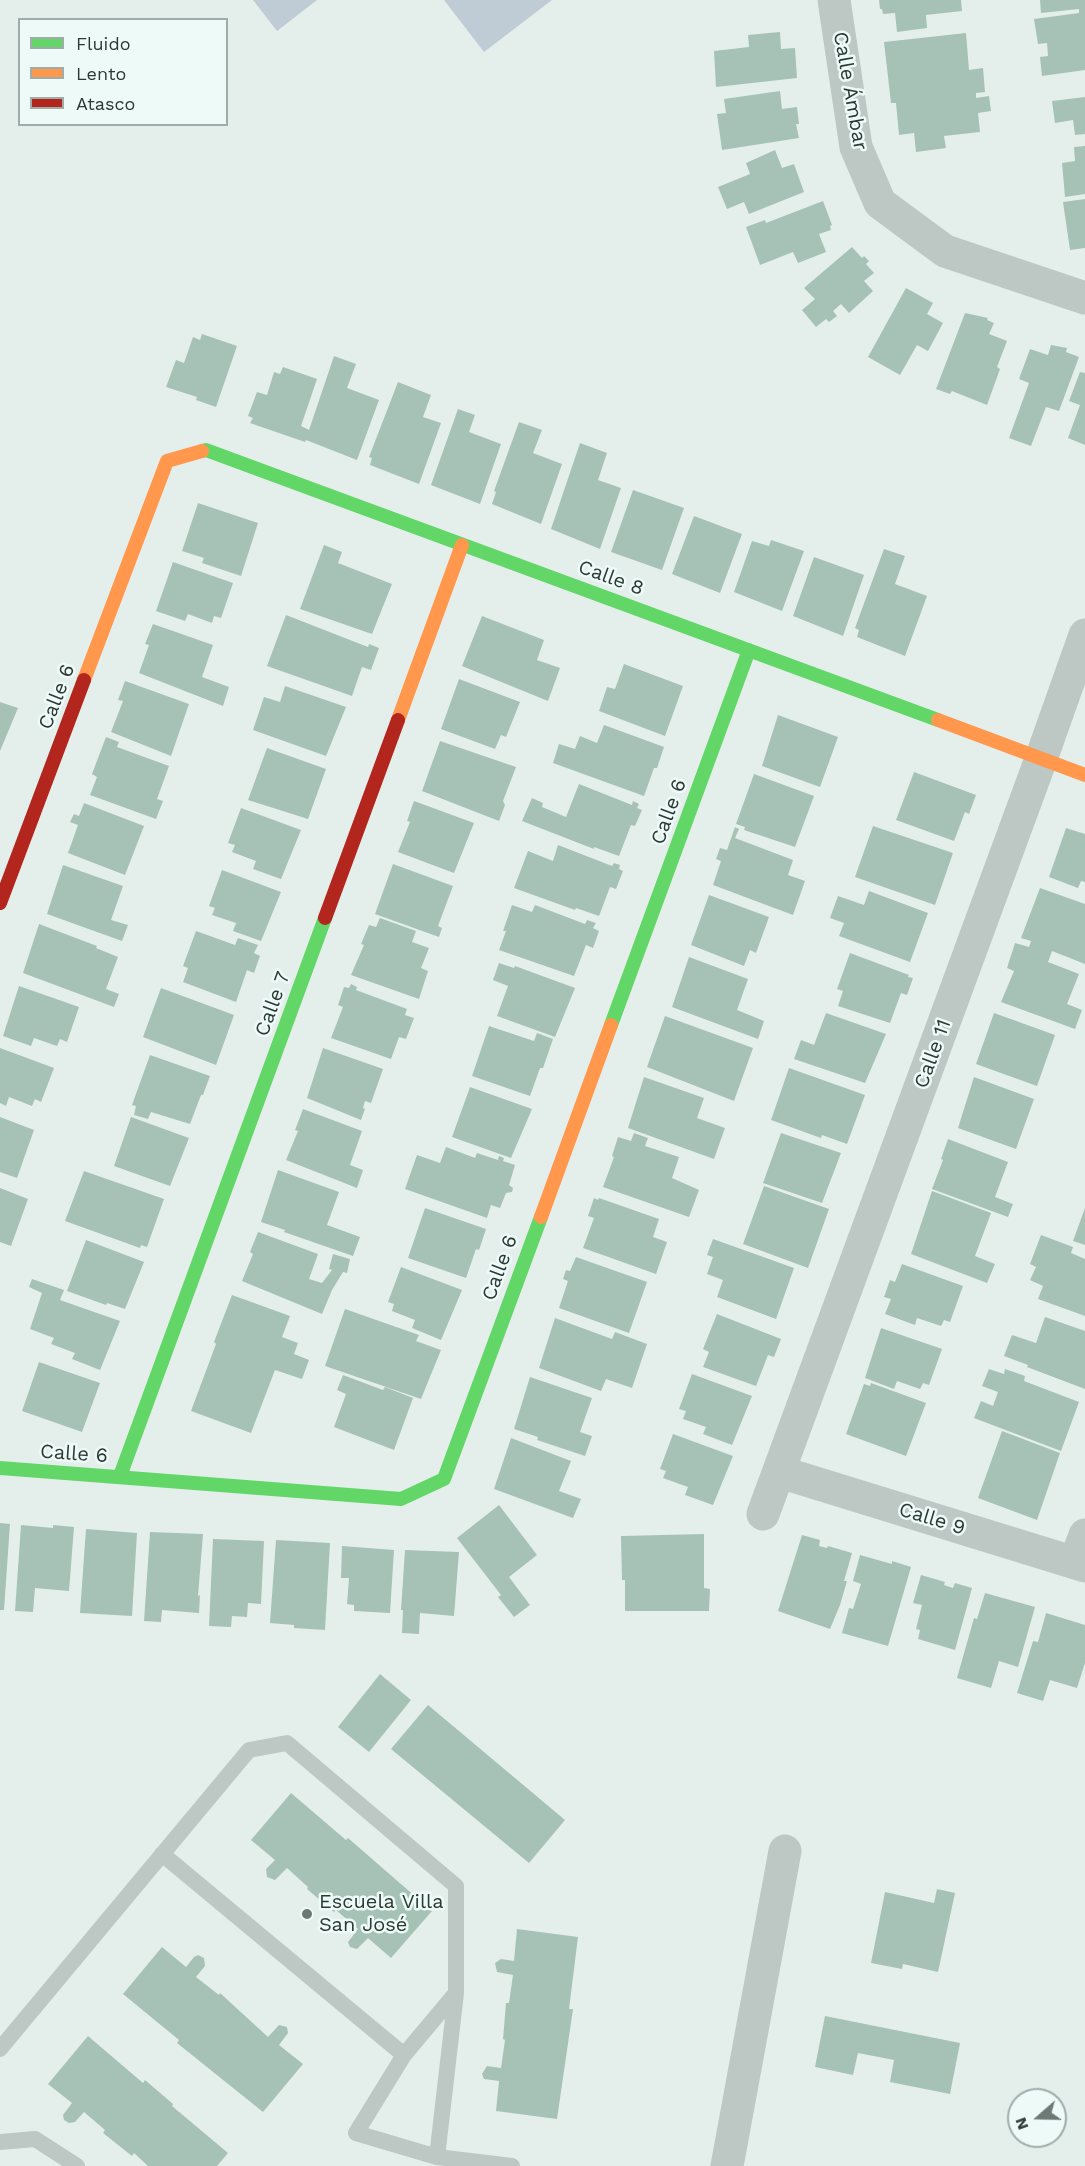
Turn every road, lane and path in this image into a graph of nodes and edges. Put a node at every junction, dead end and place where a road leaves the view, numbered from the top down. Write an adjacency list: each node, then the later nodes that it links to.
1 (834, 0): 2 (street, Calle Ámbar)
2 (1085, 298)
3 (150, 505): 4 (street, Calle 8); 9 (street, Calle 6)
4 (462, 545): 6 (street, Calle 8); 12 (street, Calle 7)
5 (1085, 635): 7 (street, Calle 11)
6 (749, 650): 7 (street, Calle 8); 12 (street, Calle 6)
7 (1041, 759): 8 (street, Calle 8); 11 (street, Calle 11)
8 (1085, 775)
9 (0, 903)
10 (0, 1468): 12 (street, Calle 6)
11 (780, 1472): 13 (street, Calle 11); 14 (street, Calle 9)
12 (120, 1476)
13 (763, 1514)
14 (1082, 1555)
15 (785, 1851): 24 (street)
16 (162, 1854): 17 (lane); 18 (lane); 19 (lane)
17 (456, 1993): 19 (lane); 21 (lane)
18 (0, 2049)
19 (404, 2055): 21 (lane)
20 (0, 2142): 22 (lane)
21 (437, 2157): 23 (lane)
22 (77, 2166)
23 (512, 2166)
24 (727, 2166)

